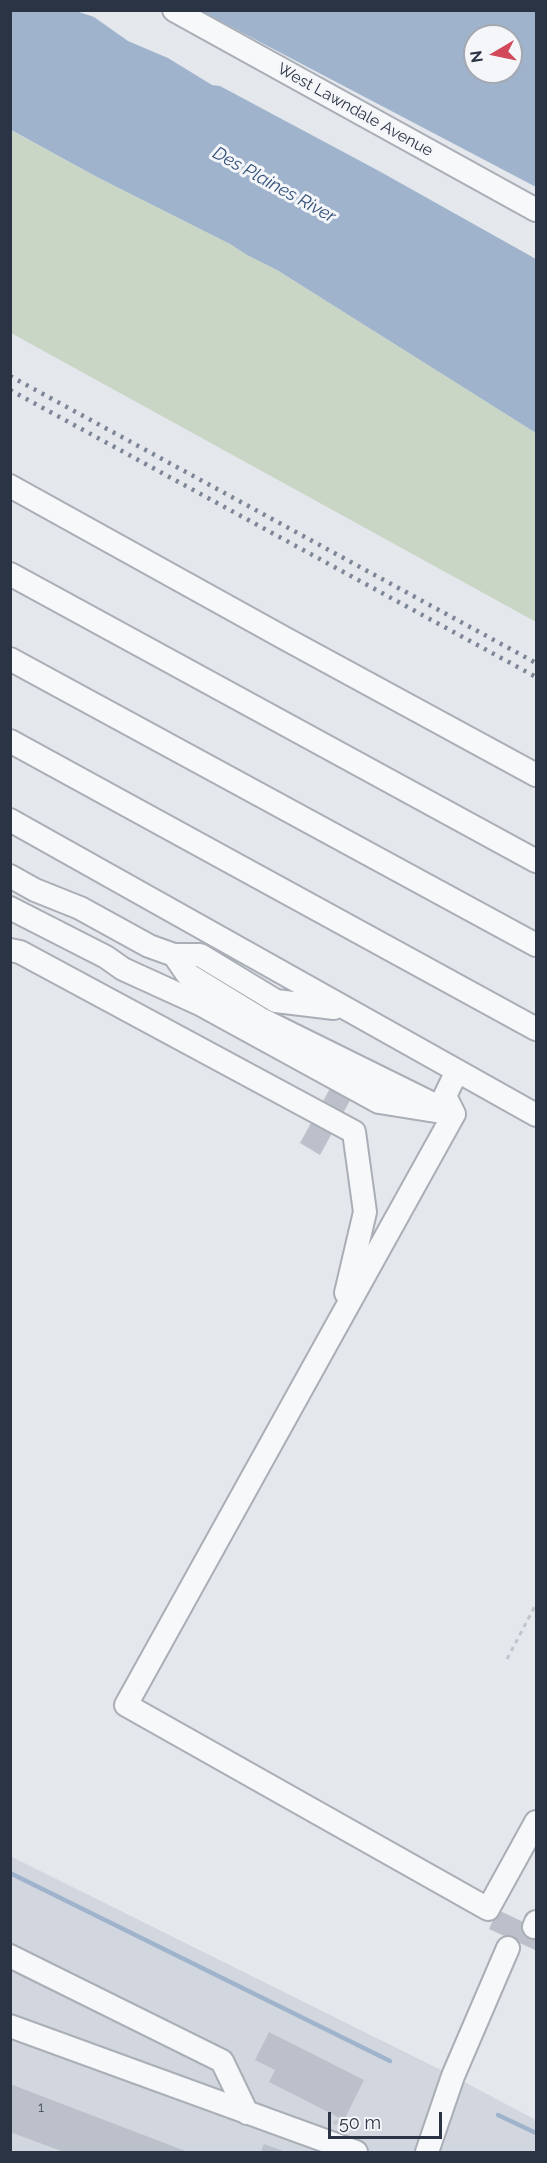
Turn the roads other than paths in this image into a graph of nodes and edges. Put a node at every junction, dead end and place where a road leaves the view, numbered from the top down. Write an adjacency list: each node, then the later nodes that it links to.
1 (174, 10): 2 (lane, West Lawndale Avenue)
2 (537, 210)
3 (10, 486): 7 (lane)
4 (10, 574): 9 (lane)
5 (10, 659): 12 (lane)
6 (10, 741): 16 (lane)
7 (537, 775)
8 (10, 820): 15 (lane)
9 (537, 861)
10 (10, 876): 14 (lane)
11 (10, 908): 18 (lane)
12 (537, 945)
13 (10, 950): 20 (lane)
14 (174, 955): 15 (lane); 18 (lane)
15 (346, 1009): 17 (lane)
16 (537, 1029)
17 (457, 1071): 18 (lane); 19 (lane)
18 (454, 1114): 20 (lane)
19 (537, 1115)
20 (340, 1320): 21 (lane)
21 (537, 1822)
22 (508, 1948): 27 (lane)
23 (10, 1956): 25 (lane)
24 (10, 2026): 25 (lane)
25 (248, 2114): 26 (lane)
26 (356, 2152)
27 (426, 2152)

